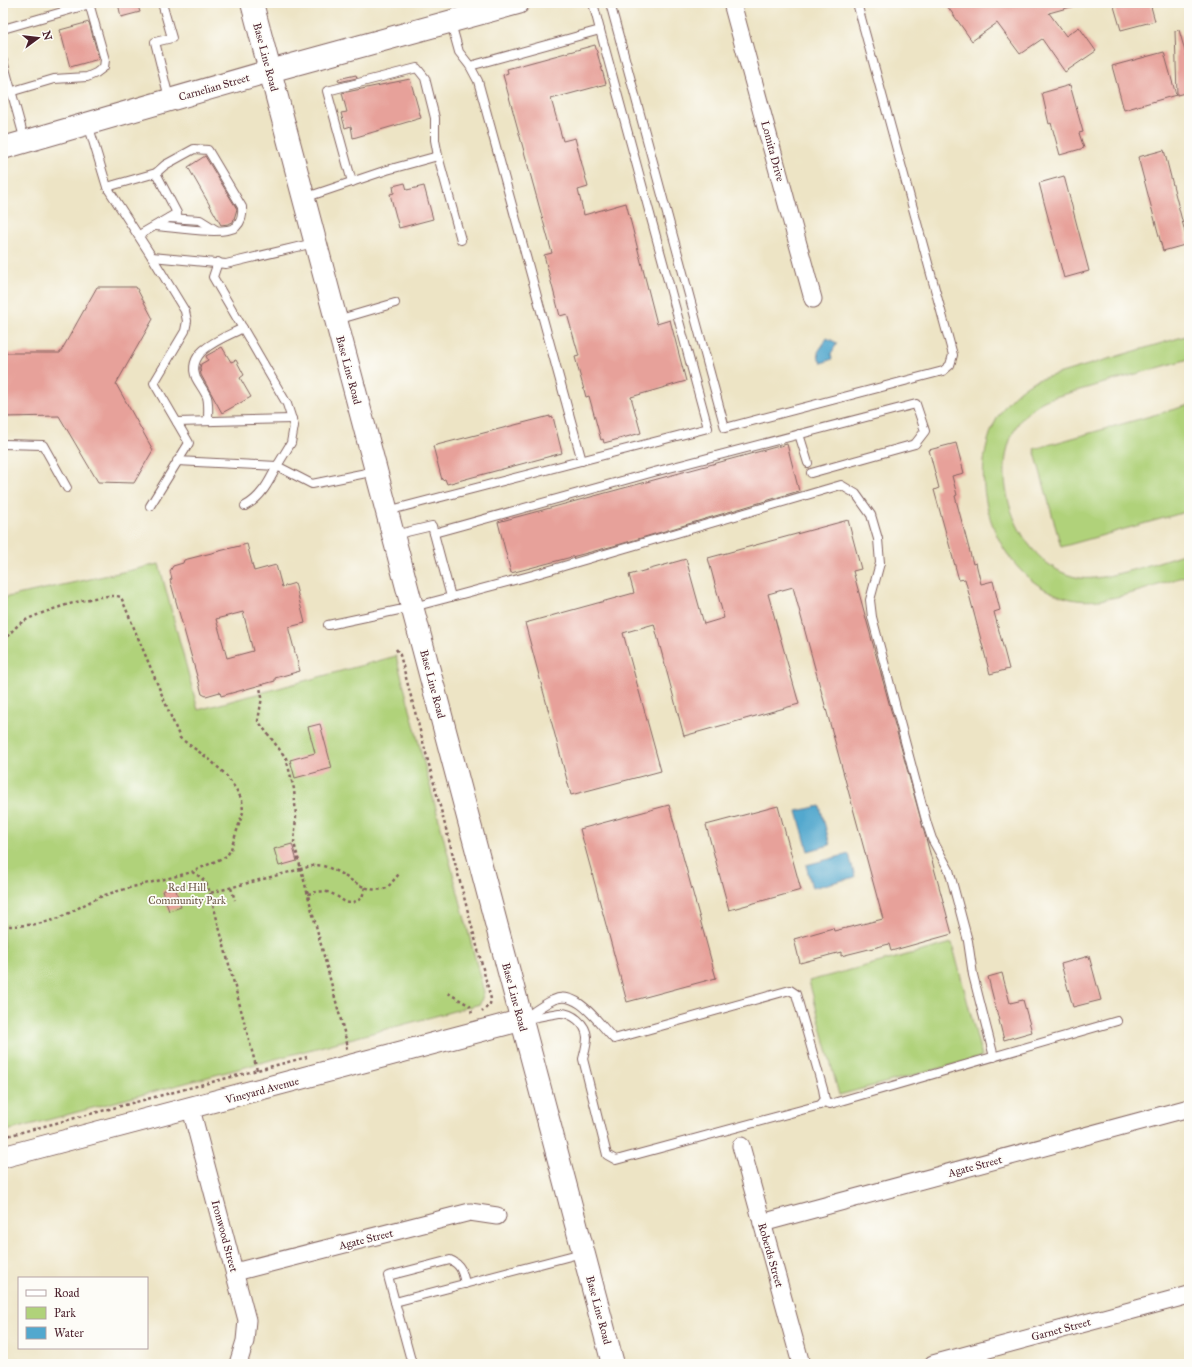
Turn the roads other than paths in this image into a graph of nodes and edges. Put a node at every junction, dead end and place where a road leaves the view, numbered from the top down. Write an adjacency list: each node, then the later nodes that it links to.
1 (90, 3): 10 (lane); 15 (lane)
2 (162, 3): 16 (lane)
3 (252, 3): 14 (main road, Base Line Road)
4 (518, 3): 9 (main road, Carnelian Street)
5 (593, 3): 11 (lane)
6 (610, 3): 8 (lane)
7 (732, 3): 33 (street, Lomita Drive)
8 (858, 3)
9 (451, 22): 13 (lane); 14 (main road, Carnelian Street)
10 (3, 29)
11 (600, 30): 13 (lane); 43 (lane)
12 (3, 61): 15 (lane)
13 (470, 66): 43 (lane)
14 (270, 71): 16 (main road, Carnelian Street); 24 (main road, Base Line Road)
15 (7, 93): 18 (lane)
16 (170, 100): 17 (main road, Carnelian Street)
17 (88, 124): 18 (main road, Carnelian Street); 23 (lane)
18 (25, 142): 19 (main road, Carnelian Street)
19 (3, 148)
20 (438, 156): 22 (lane); 22 (lane); 29 (lane)
21 (156, 173): 23 (lane); 25 (lane); 27 (lane)
22 (352, 182): 24 (lane)
23 (107, 187): 28 (lane)
24 (304, 198): 30 (main road, Base Line Road)
25 (168, 218): 26 (lane); 27 (lane)
26 (156, 226): 27 (lane); 28 (lane)
27 (217, 231)
28 (139, 235): 31 (lane)
29 (461, 240)
30 (315, 243): 32 (lane); 35 (main road, Base Line Road)
31 (152, 257): 32 (lane); 39 (lane)
32 (218, 262): 36 (lane)
33 (813, 299)
34 (396, 303): 35 (lane)
35 (336, 320): 46 (main road, Base Line Road)
36 (243, 328): 37 (lane); 38 (lane)
37 (292, 419): 38 (lane); 45 (lane)
38 (208, 421): 39 (lane)
39 (177, 422): 42 (lane)
40 (799, 434): 44 (lane); 47 (lane); 52 (lane)
41 (3, 444): 48 (lane)
42 (177, 461): 45 (lane); 49 (lane)
43 (582, 461): 51 (lane)
44 (808, 463)
45 (277, 466): 46 (lane); 50 (lane)
46 (376, 471): 51 (main road, Base Line Road)
47 (811, 473)
48 (67, 488)
49 (150, 506)
50 (245, 506)
51 (387, 511): 53 (main road, Base Line Road)
52 (434, 533): 53 (lane); 54 (lane)
53 (393, 535): 55 (main road, Base Line Road)
54 (450, 597): 55 (lane); 59 (lane)
55 (412, 607): 56 (lane); 57 (main road, Base Line Road)
56 (328, 625)
57 (522, 1020): 60 (lane); 60 (lane); 62 (street, Vineyard Avenue); 67 (main road, Base Line Road)
58 (1117, 1021): 59 (lane)
59 (994, 1057): 60 (lane)
60 (823, 1102)
61 (1189, 1108): 66 (street, Agate Street)
62 (192, 1109): 64 (street, Vineyard Avenue); 68 (street, Ironwood Street)
63 (741, 1146): 66 (street, Roberds Street)
64 (3, 1157)
65 (497, 1216): 68 (street, Agate Street)
66 (762, 1223): 75 (street, Roberds Street)
67 (584, 1253): 69 (lane); 74 (main road, Base Line Road)
68 (235, 1272): 72 (street, Ironwood Street)
69 (466, 1284): 71 (lane); 71 (lane)
70 (1189, 1295): 76 (street, Garnet Street)
71 (395, 1302): 73 (lane)
72 (238, 1364)
73 (412, 1364)
74 (613, 1364)
75 (801, 1364)
76 (933, 1364)

